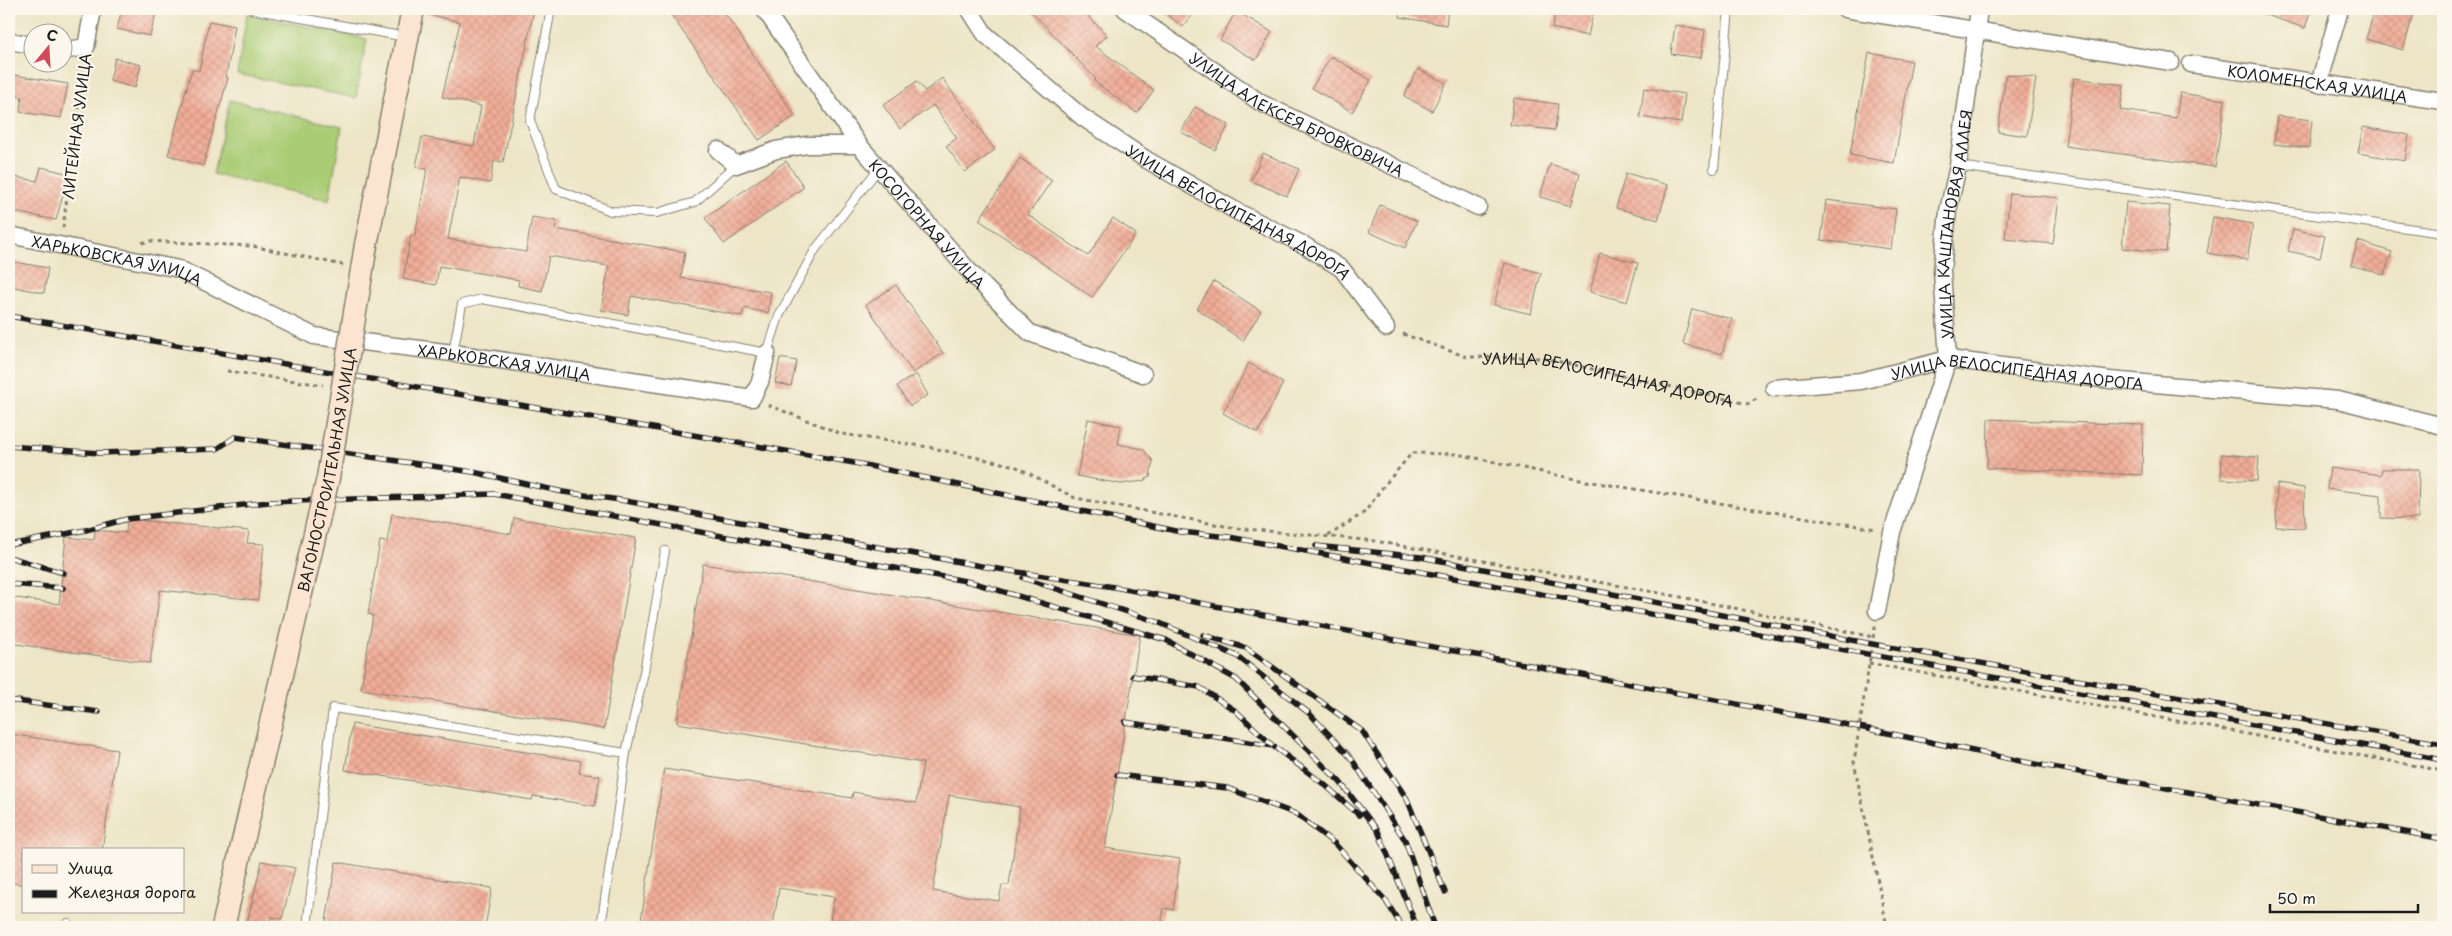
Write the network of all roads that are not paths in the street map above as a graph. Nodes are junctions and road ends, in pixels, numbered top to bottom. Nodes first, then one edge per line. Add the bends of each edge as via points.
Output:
1 (93, 9) edge
2 (251, 9) edge
3 (414, 9) edge
4 (551, 9) edge
5 (764, 9) edge
6 (969, 9) edge
7 (1125, 9) edge
8 (1729, 9) edge
9 (1845, 9) edge
10 (1980, 9) edge
11 (2340, 9) edge
12 (1976, 30) junction
13 (408, 37) junction
14 (9, 41) edge
15 (22, 43) edge
16 (72, 49) edge
17 (2171, 62) dead end
18 (2192, 64) dead end
19 (2319, 84) junction
20 (2443, 101) edge
21 (859, 145) junction
22 (718, 150) dead end
23 (736, 165) junction
24 (1958, 166) junction
25 (879, 168) junction
26 (1714, 169) dead end
27 (1478, 207) dead end
28 (2443, 233) edge
29 (9, 235) edge
30 (1386, 328) road end
31 (453, 353) junction
32 (766, 353) junction
33 (1948, 359) junction
34 (1143, 374) dead end
35 (1774, 388) road end
36 (2443, 426) edge
37 (664, 551) dead end
38 (1877, 611) road end
39 (626, 753) junction
40 (223, 927) edge
41 (307, 927) edge
42 (601, 927) edge

1 - 16 street, ЛИТЕЙНАЯ УЛИЦА via 86,47
2 - 13 lane
3 - 13 main road, ВАГОНОСТРОИТЕЛЬНАЯ УЛИЦА
4 - 23 lane via 530,121 556,189 611,211 657,213 696,202
5 - 21 street, КОСОГОРНАЯ УЛИЦА
6 - 30 street, УЛИЦА ВЕЛОСИПЕДНАЯ ДОРОГА via 985,34 1082,117 1147,160 1342,269
7 - 27 street, УЛИЦА АЛЕКСЕЯ БРОВКОВИЧА via 1262,103
8 - 26 lane
9 - 12 street
10 - 12 street, УЛИЦА КАШТАНОВАЯ АЛЛЕЯ
11 - 19 street
12 - 17 street
12 - 24 street, УЛИЦА КАШТАНОВАЯ АЛЛЕЯ
13 - 40 main road, ВАГОНОСТРОИТЕЛЬНАЯ УЛИЦА, bridge via 361,269 328,478
14 - 15 street
18 - 19 street, КОЛОМЕНСКАЯ УЛИЦА
19 - 20 street, КОЛОМЕНСКАЯ УЛИЦА
21 - 23 street via 807,145 776,150
21 - 25 street, КОСОГОРНАЯ УЛИЦА
22 - 23 street
24 - 28 lane
24 - 33 street, УЛИЦА КАШТАНОВАЯ АЛЛЕЯ via 1948,211 1942,271
25 - 32 lane via 815,250 779,316
25 - 34 street, КОСОГОРНАЯ УЛИЦА via 969,271 1030,333
29 - 31 street, ХАРЬКОВСКАЯ УЛИЦА via 179,269 314,336
31 - 32 street, ХАРЬКОВСКАЯ УЛИЦА via 752,398 760,382
31 - 32 lane via 462,304 482,299
33 - 35 street, УЛИЦА ВЕЛОСИПЕДНАЯ ДОРОГА via 1861,381
33 - 36 street, УЛИЦА ВЕЛОСИПЕДНАЯ ДОРОГА via 2110,380 2338,400
33 - 38 street, УЛИЦА КАШТАНОВАЯ АЛЛЕЯ via 1892,532
37 - 39 lane via 644,672
39 - 41 lane via 333,708
39 - 42 lane

